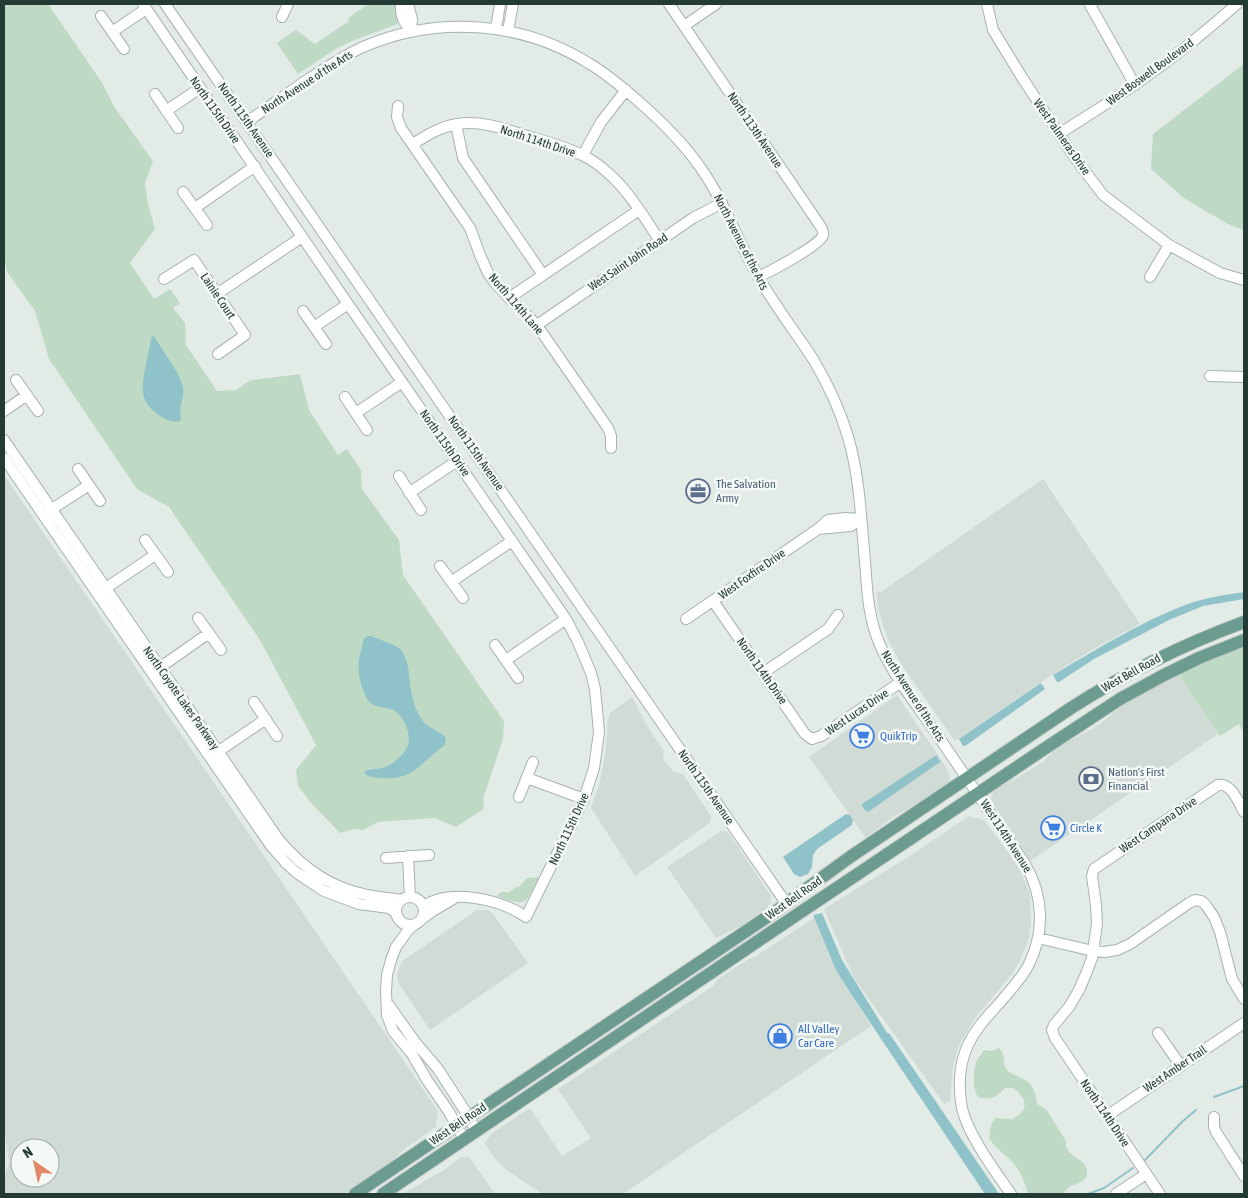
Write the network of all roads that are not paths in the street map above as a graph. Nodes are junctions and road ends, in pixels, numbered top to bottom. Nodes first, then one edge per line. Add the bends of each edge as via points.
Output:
1 (165, 4) edge
2 (288, 4) edge
3 (401, 4) edge
4 (408, 4) edge
5 (500, 4) edge
6 (513, 4) edge
7 (669, 4) edge
8 (716, 4) edge
9 (987, 4) edge
10 (1092, 4) edge
11 (1237, 4) edge
12 (144, 6) edge
13 (101, 16) dead end
14 (282, 17) dead end
15 (684, 26) junction
16 (496, 28) junction
17 (508, 31) junction
18 (112, 32) junction
19 (411, 32) junction
20 (124, 49) dead end
21 (1135, 85) junction
22 (200, 88) junction
23 (626, 90) junction
24 (156, 94) dead end
25 (398, 106) dead end
26 (166, 111) junction
27 (247, 122) junction
28 (456, 124) junction
29 (178, 128) dead end
30 (1059, 134) junction
31 (413, 144) junction
32 (583, 155) junction
33 (255, 166) junction
34 (183, 192) dead end
35 (722, 203) junction
36 (195, 208) junction
37 (639, 210) junction
38 (207, 225) dead end
39 (302, 237) junction
40 (660, 241) junction
41 (1169, 245) junction
42 (543, 275) junction
43 (1150, 277) dead end
44 (758, 278) junction
45 (164, 280) dead end
46 (1244, 280) edge
47 (217, 294) junction
48 (509, 298) junction
49 (348, 304) junction
50 (303, 311) dead end
51 (537, 325) junction
52 (314, 327) junction
53 (326, 344) dead end
54 (218, 354) dead end
55 (1210, 376) dead end
56 (1244, 377) edge
57 (16, 380) dead end
58 (402, 382) junction
59 (27, 395) junction
60 (345, 397) dead end
61 (4, 411) edge
62 (38, 411) dead end
63 (356, 413) junction
64 (367, 430) dead end
65 (4, 440) edge
66 (611, 448) dead end
67 (4, 458) edge
68 (457, 461) junction
69 (78, 469) dead end
70 (399, 476) dead end
71 (89, 484) junction
72 (409, 492) junction
73 (100, 501) dead end
74 (421, 510) dead end
75 (48, 512) junction
76 (861, 519) junction
77 (145, 540) dead end
78 (512, 541) junction
79 (155, 555) junction
80 (440, 566) dead end
81 (168, 572) dead end
82 (451, 582) junction
83 (102, 591) junction
84 (463, 598) dead end
85 (713, 601) junction
86 (838, 615) dead end
87 (198, 618) dead end
88 (566, 619) junction
89 (686, 619) dead end
90 (1244, 622) edge
91 (209, 633) junction
92 (1244, 640) edge
93 (495, 645) dead end
94 (221, 650) dead end
95 (506, 660) junction
96 (156, 670) junction
97 (763, 673) junction
98 (518, 678) dead end
99 (901, 682) junction
100 (254, 702) dead end
101 (266, 719) junction
102 (277, 736) dead end
103 (812, 739) joint
104 (214, 754) junction
105 (534, 762) dead end
106 (527, 778) junction
107 (967, 778) junction
108 (977, 794) junction
109 (519, 798) dead end
110 (584, 799) junction
111 (1244, 812) edge
112 (428, 854) dead end
113 (408, 856) junction
114 (386, 858) dead end
115 (405, 898) junction
116 (456, 898) junction
117 (786, 903) junction
118 (424, 907) junction
119 (396, 914) junction
120 (418, 922) junction
121 (402, 923) junction
122 (1038, 938) junction
123 (396, 947) junction
124 (1093, 951) junction
125 (691, 967) junction
126 (711, 974) junction
127 (1244, 999) edge
128 (387, 1003) junction
129 (639, 1021) junction
130 (1244, 1022) edge
131 (608, 1023) junction
132 (1158, 1033) dead end
133 (1181, 1066) junction
134 (553, 1079) junction
135 (1107, 1116) junction
136 (469, 1117) junction
137 (1214, 1117) dead end
138 (457, 1126) junction
139 (470, 1136) junction
140 (1146, 1174) junction
141 (1244, 1176) edge
142 (386, 1192) edge
143 (355, 1194) edge
144 (1011, 1194) edge
145 (1116, 1194) edge
146 (1160, 1194) edge

1 - 27 street, North 115th Avenue
2 - 14 street
3 - 19 street via 403,21
4 - 19 street
5 - 16 street
6 - 17 street
7 - 15 street, North 113th Avenue
8 - 15 street
9 - 30 street, West Palmeras Drive via 993,30
10 - 21 street
11 - 21 street, West Boswell Boulevard
12 - 18 street
12 - 22 street, North 115th Drive
13 - 18 street
15 - 44 street, North 113th Avenue via 819,224 823,235 809,248
16 - 17 street, North Avenue of the Arts
16 - 19 street, North Avenue of the Arts via 450,26
17 - 23 street, North Avenue of the Arts via 570,52
18 - 20 street
19 - 27 street, North Avenue of the Arts via 357,50
21 - 30 street, West Boswell Boulevard
22 - 26 street
22 - 33 street, North 115th Drive
23 - 32 street via 601,122
23 - 35 street, North Avenue of the Arts via 681,142
24 - 26 street
25 - 31 street, North 114th Lane via 399,122
26 - 29 street
27 - 117 street, North 115th Avenue
28 - 31 street, North 114th Drive via 435,131
28 - 32 street, North 114th Drive via 492,126
28 - 42 street via 463,158
30 - 41 street, West Palmeras Drive via 1103,195
31 - 48 street, North 114th Lane via 470,228 488,273
32 - 37 street, North 114th Drive via 616,180
33 - 36 street
33 - 39 street, North 115th Drive
34 - 36 street
35 - 40 street, West Saint John Road
35 - 44 street, North Avenue of the Arts
36 - 38 street
37 - 40 street, North 114th Drive
37 - 42 street
39 - 47 street
39 - 49 street, North 115th Drive
40 - 51 street, West Saint John Road
41 - 43 street
41 - 46 street, West Palmeras Drive via 1220,273
42 - 48 street
44 - 76 street, North Avenue of the Arts via 832,395 854,458
45 - 47 street, Lainie Court via 194,260
47 - 54 street, Lainie Court via 245,335
48 - 51 street, North 114th Lane
49 - 52 street
49 - 58 street, North 115th Drive
50 - 52 street
51 - 66 street, North 114th Lane via 608,428
52 - 53 street
55 - 56 street
57 - 59 street
58 - 63 street
58 - 68 street, North 115th Drive
59 - 61 street
59 - 62 street
60 - 63 street
63 - 64 street
65 - 75 street, North Coyote Lakes Parkway
67 - 75 street, North Coyote Lakes Parkway
68 - 72 street
68 - 78 street, North 115th Drive
69 - 71 street
70 - 72 street
71 - 73 street
71 - 75 street
72 - 74 street
75 - 83 street, North Coyote Lakes Parkway
76 - 85 street, West Foxfire Drive via 828,520
76 - 99 street, North Avenue of the Arts via 873,625 880,646
77 - 79 street
78 - 82 street
78 - 88 street, North 115th Drive
79 - 81 street
79 - 83 street
80 - 82 street
82 - 84 street
83 - 96 street, North Coyote Lakes Parkway
85 - 89 street, West Foxfire Drive
85 - 97 street, North 114th Drive
86 - 97 street via 828,629
87 - 91 street
88 - 95 street
88 - 110 street, North 115th Drive via 591,673 597,702 594,768
90 - 107 main road, West Bell Road via 1164,655 1103,688
91 - 94 street
91 - 96 street
92 - 108 main road, West Bell Road via 1133,691
93 - 95 street
95 - 98 street
96 - 104 street, North Coyote Lakes Parkway
97 - 103 street, North 114th Drive
99 - 103 street, West Lucas Drive via 822,736
99 - 107 street, North Avenue of the Arts
100 - 101 street
101 - 102 street
101 - 104 street
104 - 115 street, North Coyote Lakes Parkway via 279,840 303,865 329,882 361,894
104 - 119 street, North Coyote Lakes Parkway via 271,846 297,873 324,891 359,904 389,908
105 - 106 street
106 - 109 street
106 - 110 street
107 - 108 street, North Avenue of the Arts
107 - 117 main road, West Bell Road
108 - 122 street, West 114th Avenue via 1032,877 1040,904
108 - 126 main road, West Bell Road
110 - 116 street, North 115th Drive via 526,918 510,907 491,901
111 - 124 street, West Campana Drive via 1231,790 1224,784 1218,784 1098,866 1092,879 1097,915
112 - 113 street
113 - 114 street
113 - 115 street
115 - 118 street via 418,900
115 - 119 street via 396,906
116 - 118 street via 440,899
116 - 120 street
117 - 125 main road, West Bell Road
117 - 126 main road via 783,915 720,958
118 - 120 street via 424,915
119 - 121 street
120 - 121 street via 410,926
120 - 123 street
121 - 123 street
122 - 124 street
122 - 144 street via 1028,968 968,1045 960,1077 965,1120
123 - 128 street via 387,975
124 - 127 street via 1124,947 1198,900 1206,904 1216,922 1232,979
124 - 135 street, North 114th Drive via 1079,990 1052,1030
125 - 129 main road via 681,982 643,1008
125 - 131 main road, West Bell Road
126 - 129 main road, West Bell Road
128 - 136 street via 438,1069
128 - 138 street via 387,1015 393,1031 412,1054
129 - 134 main road, West Bell Road
130 - 133 street, West Amber Trail
131 - 134 main road via 607,1034 569,1060
131 - 136 main road, West Bell Road
132 - 133 street
133 - 135 street, West Amber Trail
134 - 139 main road, West Bell Road
135 - 140 street, North 114th Drive
136 - 138 main road, West Bell Road
136 - 139 street via 473,1125
137 - 141 street via 1218,1137
138 - 139 street
138 - 143 main road, West Bell Road
139 - 142 main road, West Bell Road
140 - 145 street
140 - 146 street, North 114th Drive

